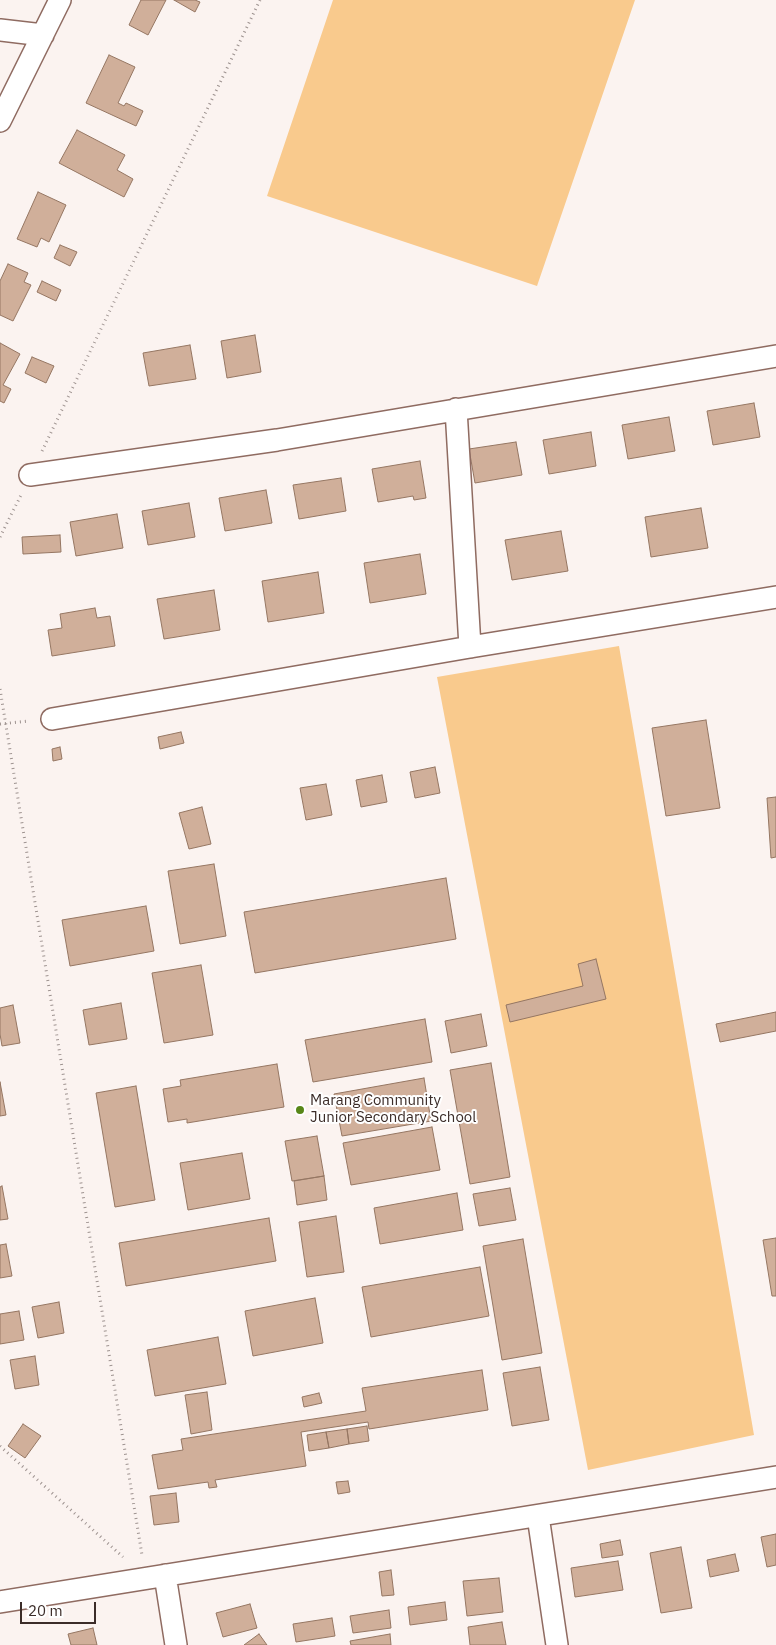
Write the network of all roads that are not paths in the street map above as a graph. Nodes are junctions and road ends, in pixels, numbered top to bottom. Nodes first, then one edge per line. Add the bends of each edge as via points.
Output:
1 (60, 0) edge
2 (0, 30) edge
3 (43, 35) junction
4 (0, 120) edge
5 (776, 356) edge
6 (456, 409) junction
7 (30, 475) road end
8 (776, 596) edge
9 (470, 647) junction
10 (52, 720) dead end
11 (776, 1476) edge
12 (538, 1516) junction
13 (156, 1577) junction
14 (0, 1602) edge
15 (176, 1645) edge
16 (557, 1645) edge

1 - 3 street
2 - 3 street
3 - 4 street
5 - 6 street
6 - 7 street via 277,440
6 - 9 street
8 - 9 street
9 - 10 street
11 - 12 street
12 - 13 street
12 - 16 street
13 - 14 street
13 - 15 street

